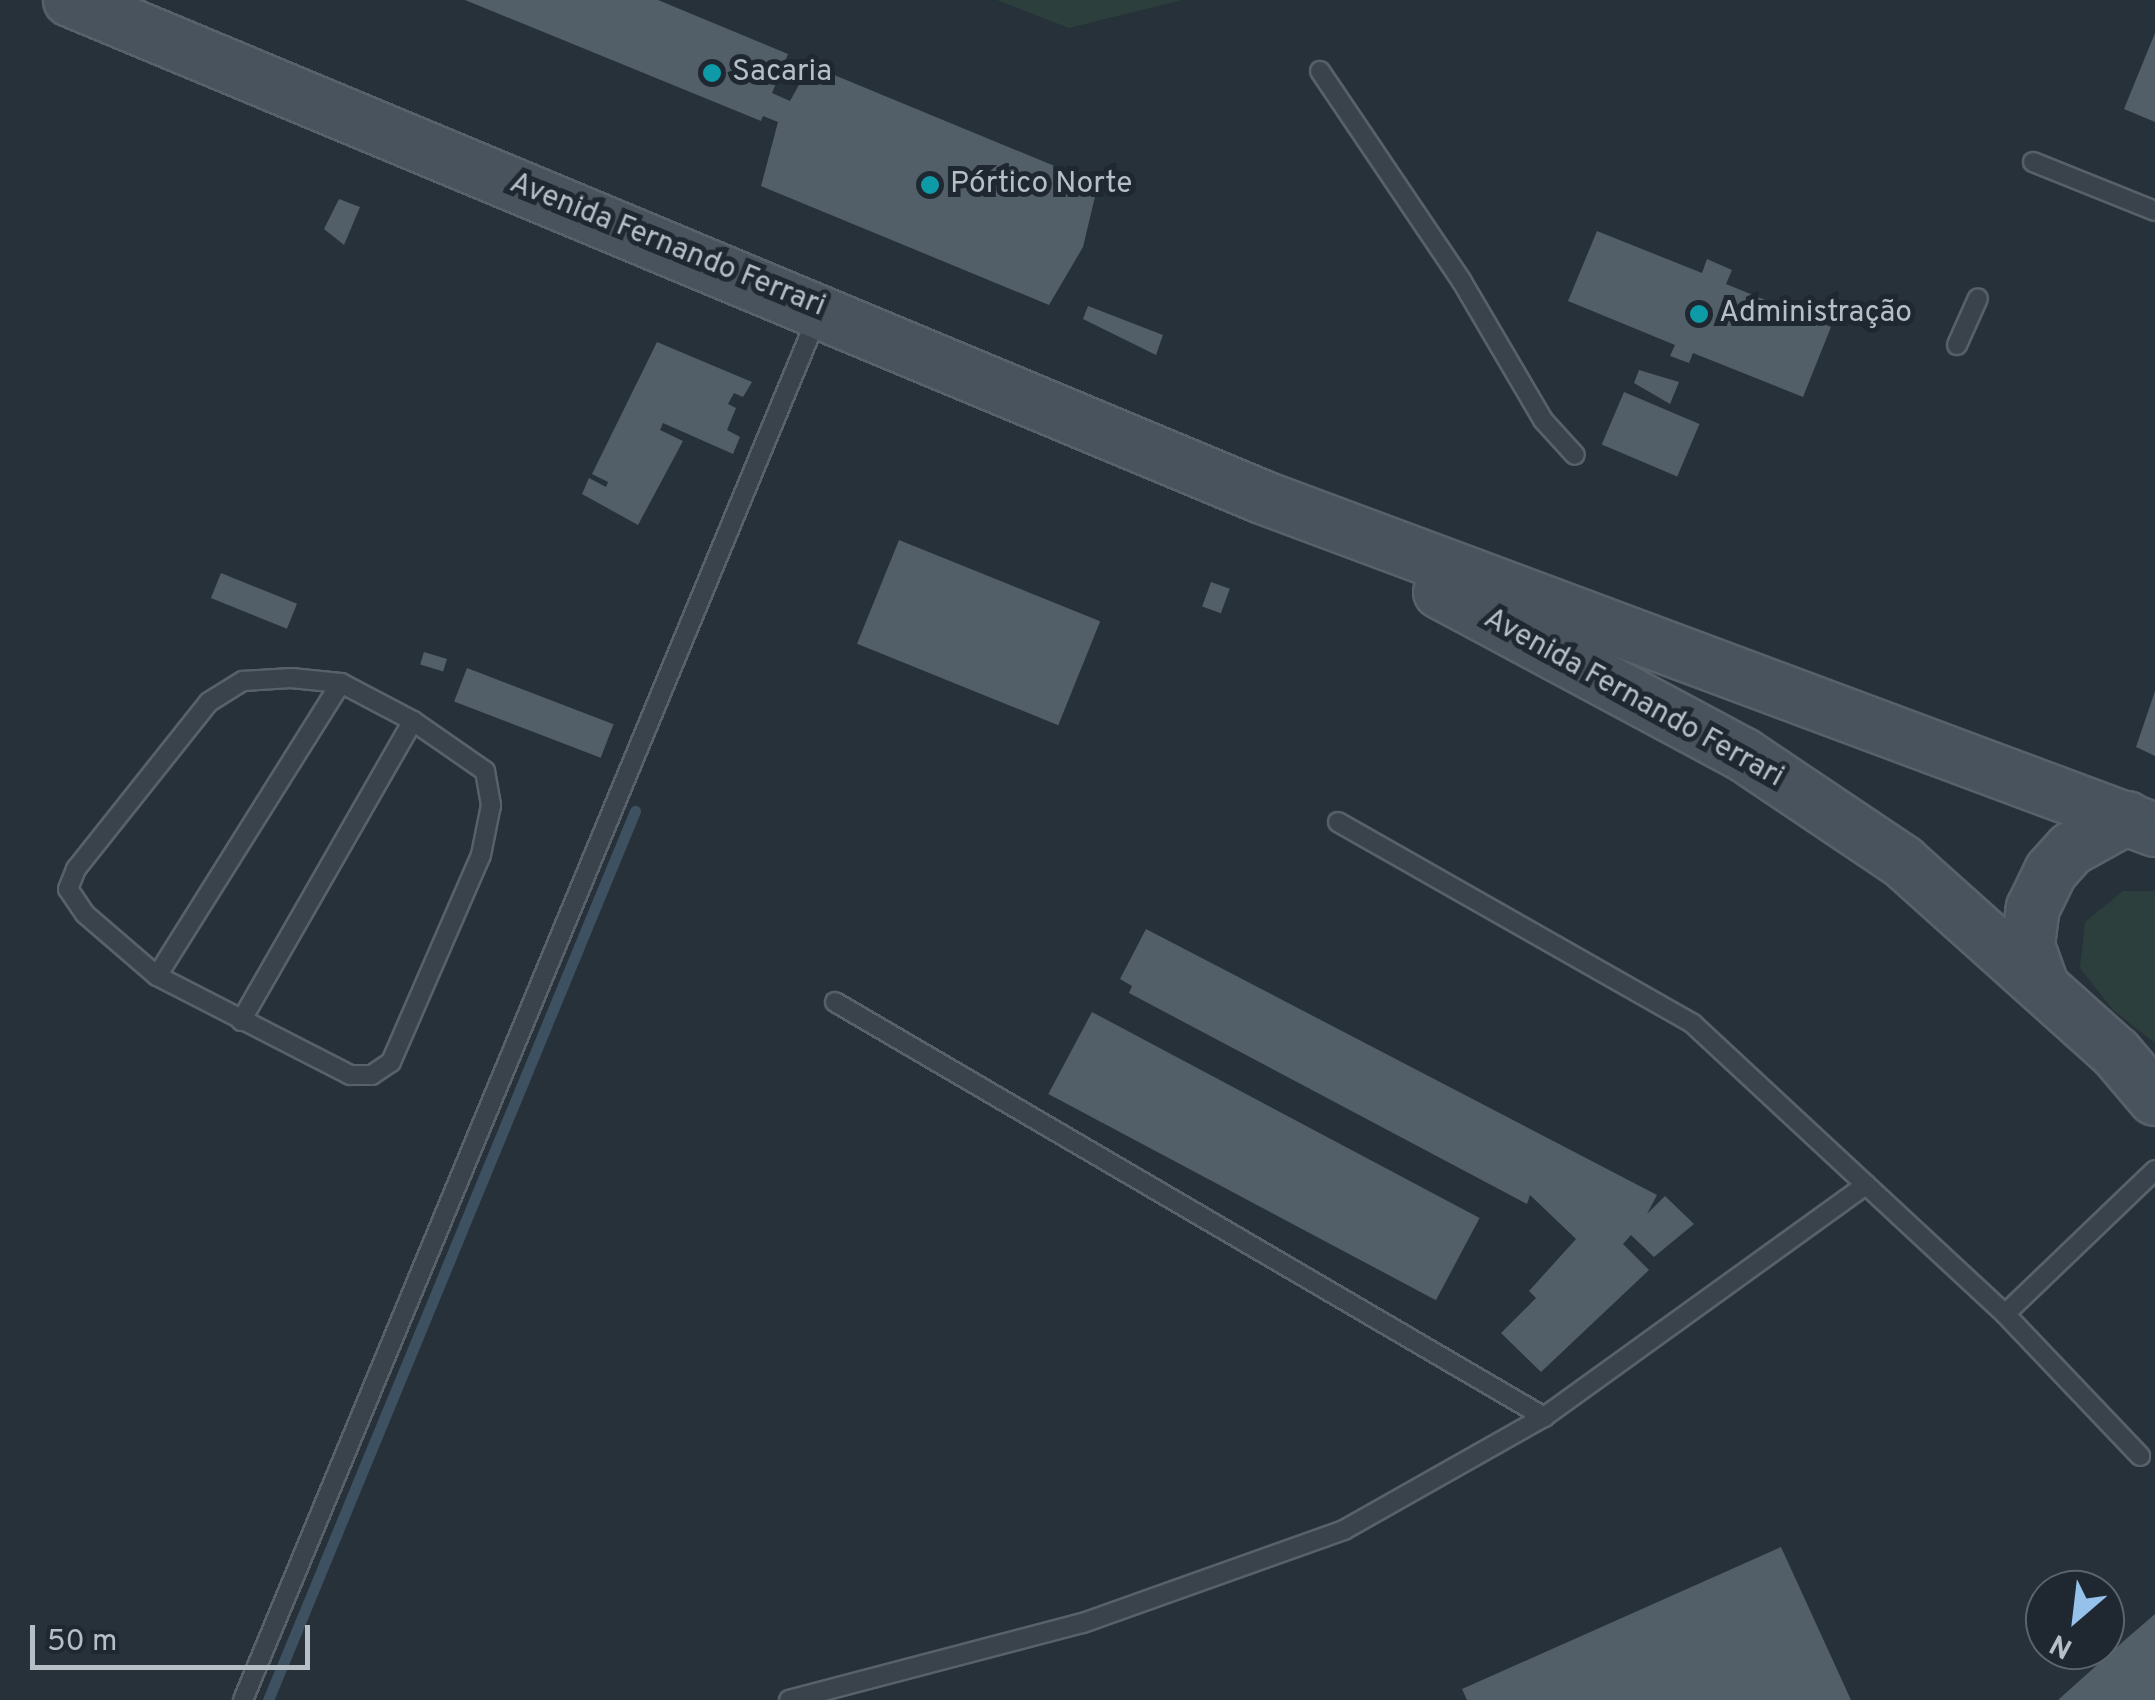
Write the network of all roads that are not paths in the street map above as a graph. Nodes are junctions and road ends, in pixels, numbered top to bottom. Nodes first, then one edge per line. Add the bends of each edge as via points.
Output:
1 (70, 0) edge
2 (1320, 71) dead end
3 (2033, 162) dead end
4 (2155, 211) edge
5 (1978, 298) dead end
6 (820, 309) junction
7 (1957, 345) dead end
8 (1576, 455) dead end
9 (1262, 497) junction
10 (341, 684) junction
11 (413, 721) junction
12 (1338, 822) dead end
13 (2141, 824) edge
14 (157, 976) junction
15 (2042, 985) junction
16 (834, 1002) dead end
17 (241, 1021) junction
18 (2136, 1067) edge
19 (2155, 1099) edge
20 (2155, 1170) edge
21 (1866, 1185) junction
22 (2005, 1314) junction
23 (1544, 1417) junction
24 (2140, 1456) dead end
25 (243, 1700) edge
26 (789, 1700) edge

1 - 6 street, Avenida Fernando Ferrari
2 - 8 lane via 1461,280 1543,420
3 - 4 lane
5 - 7 lane
6 - 9 street, Avenida Fernando Ferrari
6 - 25 lane
9 - 13 street, Avenida Fernando Ferrari
9 - 15 street, Avenida Fernando Ferrari via 1744,754 1903,862
10 - 11 lane
10 - 14 lane
10 - 14 lane via 243,681 209,702 76,869 68,888 85,914
11 - 17 lane
11 - 17 lane via 485,771 491,805 481,855 391,1062 372,1075 350,1075
12 - 21 lane via 1694,1024
13 - 15 street via 2072,849 2050,871 2033,908 2028,946
14 - 17 lane
15 - 18 street, Avenida Fernando Ferrari
16 - 23 lane
18 - 19 street, Avenida Fernando Ferrari
20 - 22 lane
21 - 22 lane
21 - 23 lane
22 - 24 lane
23 - 26 lane via 1344,1530 1083,1623

